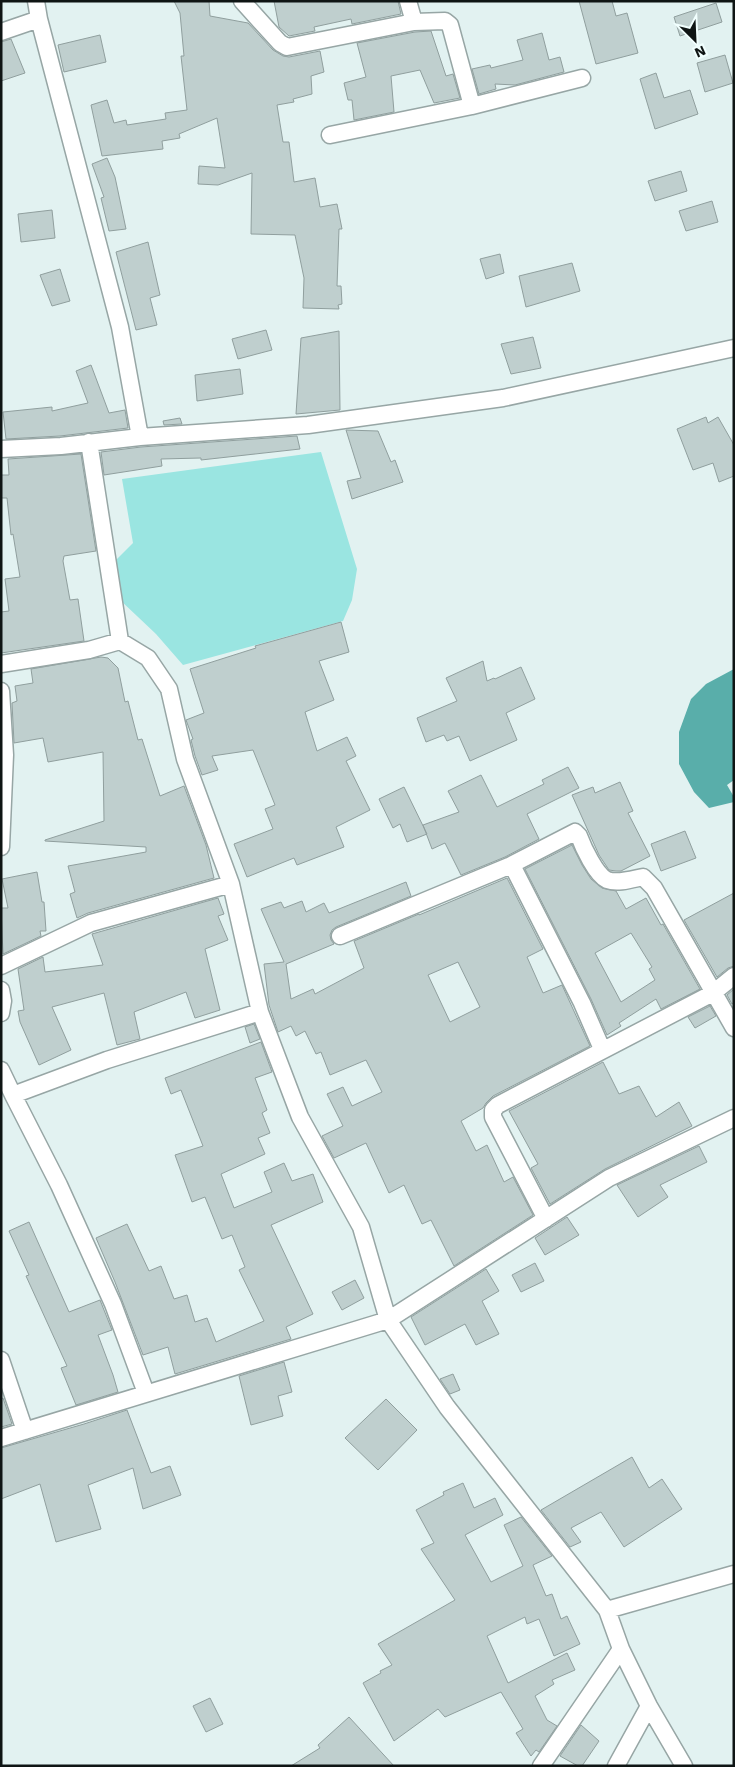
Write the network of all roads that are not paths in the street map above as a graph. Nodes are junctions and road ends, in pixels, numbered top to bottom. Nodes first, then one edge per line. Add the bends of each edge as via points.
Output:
1 (36, 1) edge
2 (242, 1) edge
3 (408, 1) edge
4 (39, 19) junction
5 (414, 22) junction
6 (1, 32) edge
7 (582, 78) dead end
8 (472, 106) junction
9 (330, 135) dead end
10 (734, 348) edge
11 (140, 438) junction
12 (89, 442) junction
13 (1, 449) edge
14 (120, 641) junction
15 (1, 664) edge
16 (1, 691) edge
17 (1, 847) edge
18 (509, 866) junction
19 (231, 884) junction
20 (340, 936) dead end
21 (1, 966) edge
22 (734, 976) edge
23 (1, 990) edge
24 (713, 992) junction
25 (260, 1012) junction
26 (1, 1013) edge
27 (734, 1028) edge
28 (602, 1049) junction
29 (1, 1070) edge
30 (13, 1095) junction
31 (734, 1118) edge
32 (546, 1219) junction
33 (388, 1320) junction
34 (1, 1360) edge
35 (146, 1393) junction
36 (25, 1431) junction
37 (1, 1438) edge
38 (734, 1574) edge
39 (607, 1610) junction
40 (621, 1649) junction
41 (649, 1706) junction
42 (541, 1766) edge
43 (616, 1766) edge
44 (684, 1766) edge

1 - 4 street
2 - 5 street via 287,47
3 - 5 street
4 - 6 street
4 - 11 street via 120,327
5 - 8 street via 445,21 450,25
7 - 8 street
8 - 9 street
10 - 11 street via 502,398 308,425
11 - 12 street
12 - 13 street
12 - 14 street
14 - 15 street via 89,650
14 - 19 street via 148,658 169,689 185,759
16 - 17 street via 4,755
18 - 20 street
18 - 24 street via 577,834 606,880 644,877 654,888
18 - 28 street via 517,873
19 - 21 street via 91,924
19 - 25 street
22 - 24 street
23 - 26 street
24 - 27 street
24 - 28 street
25 - 30 street via 107,1060
25 - 33 street via 300,1117 362,1227
28 - 32 street via 493,1110 493,1117
29 - 30 street
30 - 35 street via 59,1185 113,1304
31 - 32 street via 610,1178
32 - 33 street
33 - 35 street
33 - 39 street via 447,1406
34 - 36 street
35 - 36 street
36 - 37 street
38 - 39 street
39 - 40 street
40 - 41 street
40 - 42 street
41 - 43 street
41 - 44 street

